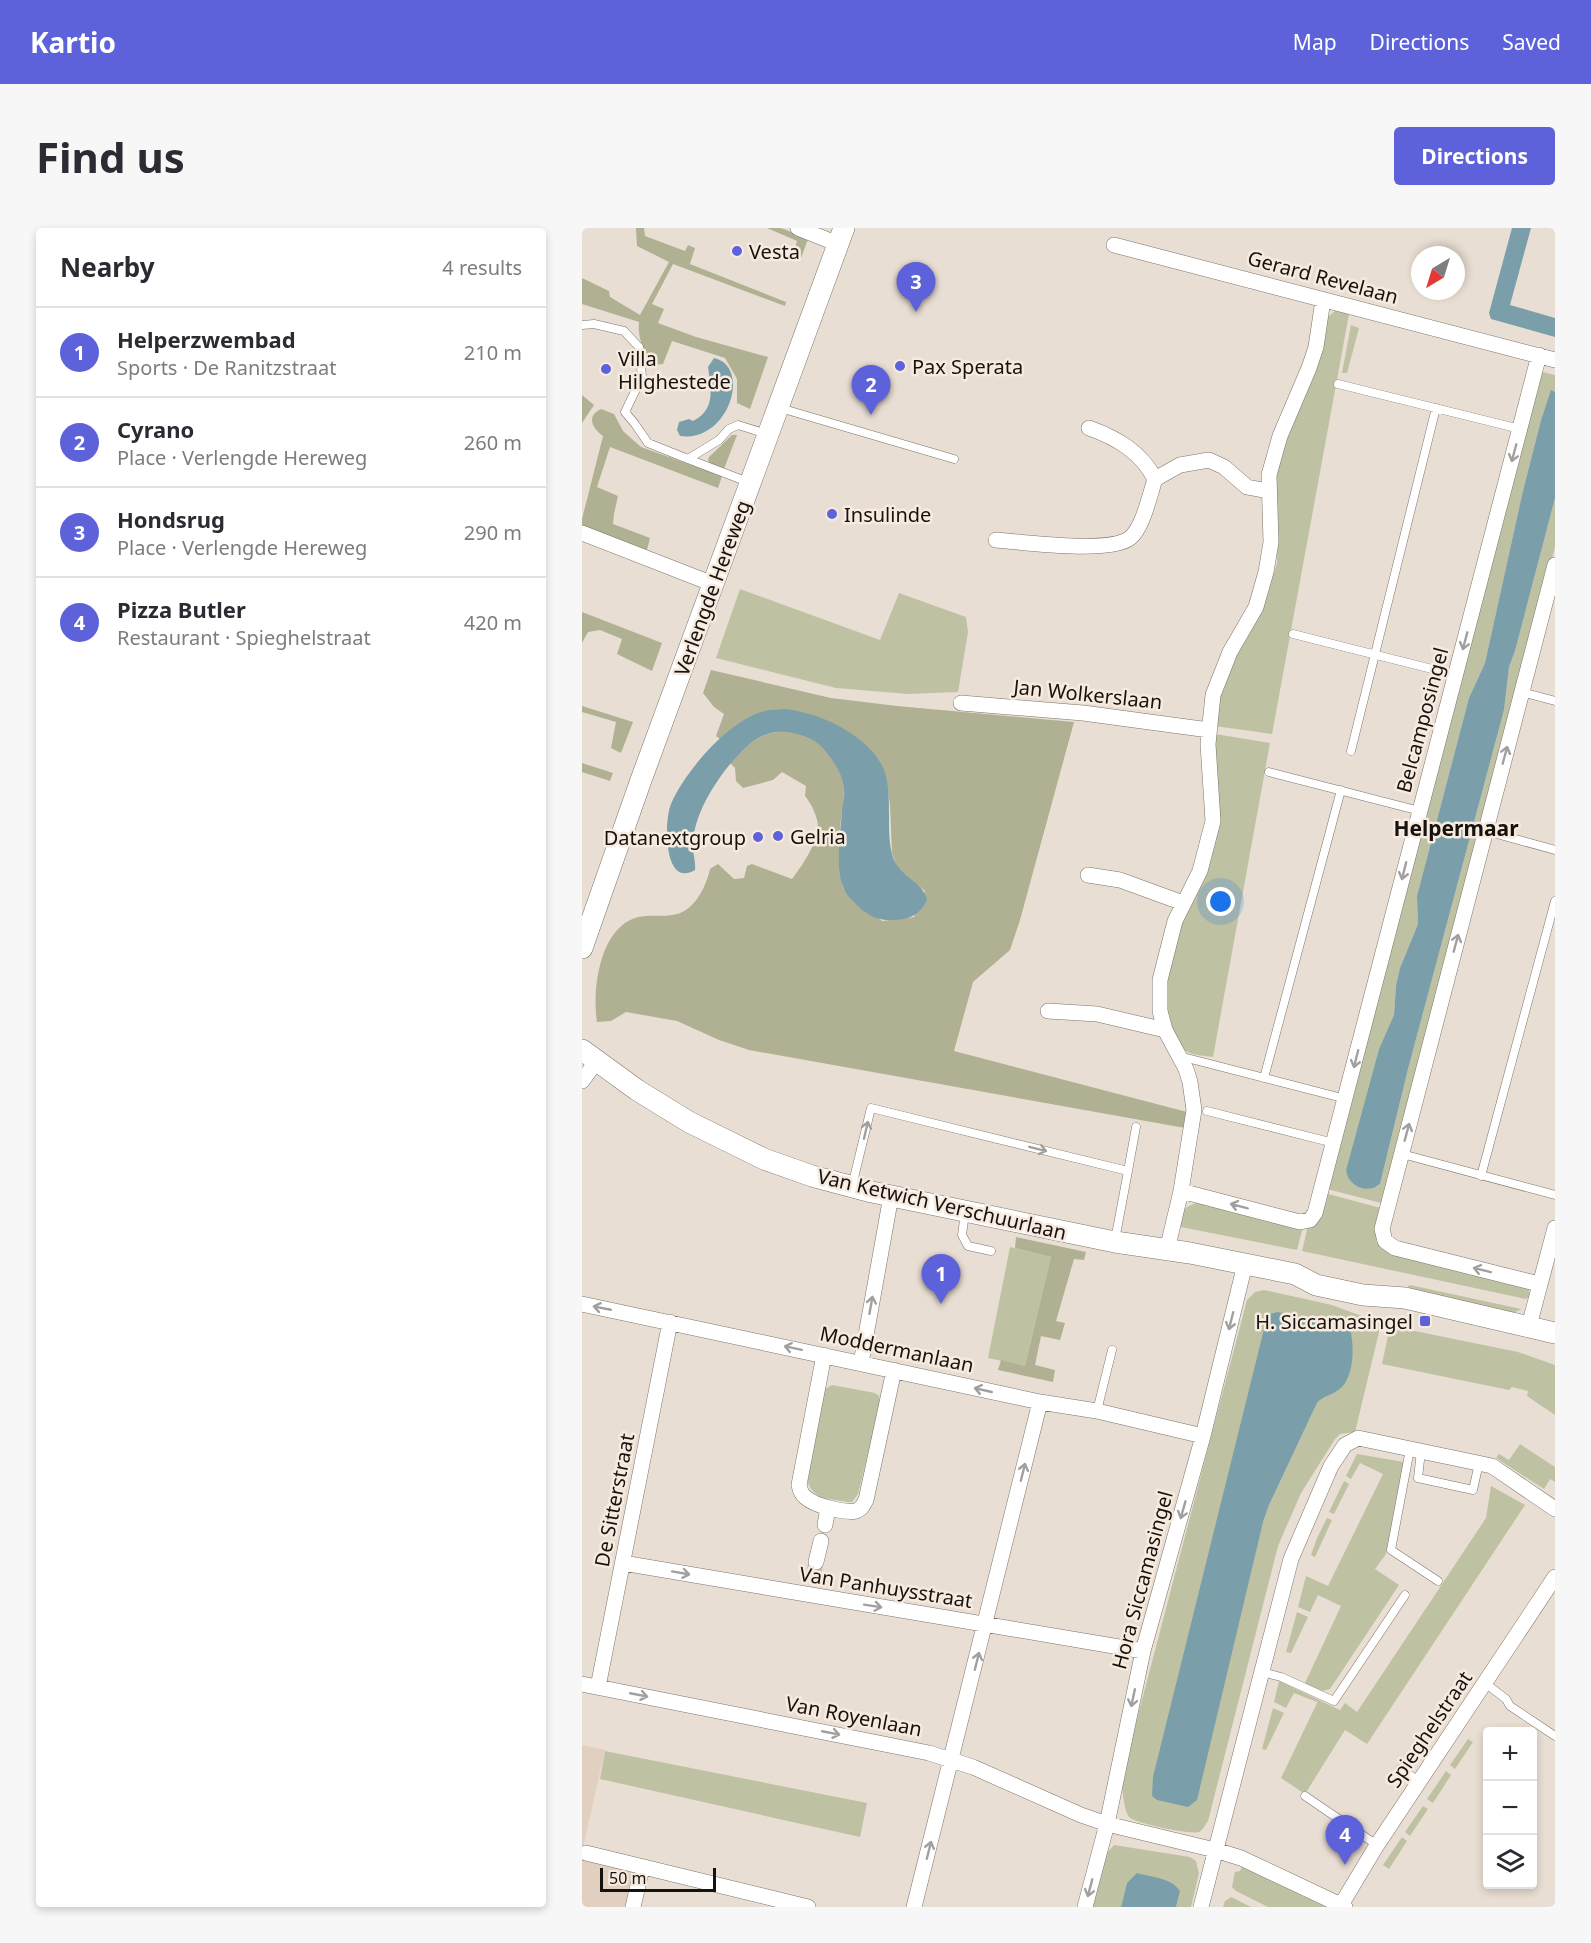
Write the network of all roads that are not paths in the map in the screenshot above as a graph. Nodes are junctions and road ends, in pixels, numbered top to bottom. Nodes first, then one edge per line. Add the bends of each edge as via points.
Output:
1 (798, 228) edge
2 (841, 236) edge
3 (1114, 245) dead end
4 (1323, 300) junction
5 (582, 325) edge
6 (1539, 355) junction
7 (1555, 360) edge
8 (1338, 384) dead end
9 (778, 408) junction
10 (1436, 408) junction
11 (1089, 428) dead end
12 (1520, 429) junction
13 (768, 434) junction
14 (688, 459) junction
15 (954, 459) dead end
16 (1155, 478) junction
17 (751, 483) junction
18 (1268, 491) junction
19 (582, 533) edge
20 (996, 540) dead end
21 (1555, 565) edge
22 (713, 584) junction
23 (1293, 634) dead end
24 (1375, 655) junction
25 (1456, 675) junction
26 (1521, 692) junction
27 (1555, 701) edge
28 (961, 703) dead end
29 (1209, 730) junction
30 (1351, 751) dead end
31 (1269, 772) dead end
32 (1341, 790) junction
33 (1420, 811) junction
34 (1486, 831) junction
35 (1555, 850) edge
36 (1088, 875) dead end
37 (1555, 901) edge
38 (1183, 903) junction
39 (582, 948) edge
40 (1048, 1011) dead end
41 (1165, 1030) junction
42 (589, 1056) edge
43 (1179, 1056) junction
44 (1264, 1078) junction
45 (582, 1081) edge
46 (1346, 1099) junction
47 (1207, 1111) dead end
48 (1136, 1126) dead end
49 (1334, 1143) junction
50 (1402, 1154) junction
51 (1128, 1171) junction
52 (1481, 1176) junction
53 (852, 1187) junction
54 (1181, 1191) junction
55 (891, 1196) junction
56 (1555, 1196) edge
57 (965, 1211) junction
58 (1555, 1228) edge
59 (1115, 1242) junction
60 (1167, 1250) junction
61 (991, 1251) dead end
62 (1245, 1264) junction
63 (1539, 1284) junction
64 (582, 1305) edge
65 (670, 1322) junction
66 (1529, 1326) junction
67 (1555, 1333) edge
68 (1112, 1350) dead end
69 (824, 1355) junction
70 (861, 1363) junction
71 (894, 1370) junction
72 (1040, 1402) junction
73 (1097, 1411) junction
74 (1203, 1436) junction
75 (1416, 1450) junction
76 (1479, 1463) junction
77 (828, 1508) junction
78 (1555, 1509) edge
79 (825, 1525) dead end
80 (821, 1541) dead end
81 (816, 1562) tunnel mouth
82 (623, 1563) junction
83 (1555, 1577) edge
84 (1438, 1581) dead end
85 (1405, 1595) dead end
86 (986, 1625) junction
87 (1143, 1651) junction
88 (1262, 1672) junction
89 (1485, 1683) junction
90 (582, 1684) edge
91 (598, 1687) junction
92 (1555, 1736) edge
93 (951, 1760) junction
94 (1400, 1769) dead end
95 (1419, 1781) junction
96 (1305, 1796) dead end
97 (1107, 1824) junction
98 (1377, 1845) junction
99 (1215, 1850) junction
100 (586, 1854) dead end
101 (642, 1868) junction
102 (1343, 1906) edge
103 (633, 1907) edge
104 (808, 1907) edge
105 (914, 1907) edge
106 (1085, 1907) edge
107 (1201, 1907) edge

1 - 2 street
2 - 9 main road, Verlengde Hereweg
3 - 4 street, Gerard Revelaan
4 - 6 street, Gerard Revelaan
4 - 18 street via 1316,347 1280,436
5 - 14 lane via 624,331 639,347 642,377 625,412 648,443
6 - 7 street, Gerard Revelaan
6 - 12 street, Belcamposingel
8 - 10 lane
9 - 13 main road, Verlengde Hereweg
9 - 15 lane
10 - 12 lane
10 - 24 lane
11 - 16 street via 1112,436 1129,448 1148,465
12 -> 25 street, Belcamposingel
13 - 14 lane via 738,425
13 - 17 main road, Verlengde Hereweg
14 - 17 lane
16 - 18 street via 1180,465 1209,460 1247,487
16 - 20 street via 1141,521 1130,538 1117,544 1078,546
17 - 22 main road, Verlengde Hereweg
18 - 29 street via 1271,542 1266,572 1256,607 1221,672 1213,695
19 - 22 street
21 - 26 street
22 - 39 main road, Verlengde Hereweg
23 - 24 lane
24 - 25 lane
24 - 30 lane
25 - 33 street, Belcamposingel
26 - 27 lane
34 -> 26 street
28 - 29 street, Jan Wolkerslaan via 1083,713
29 - 38 street via 1213,821 1200,871
31 - 32 lane
32 - 33 lane
32 - 44 lane
33 -> 46 street, Belcamposingel
34 - 35 lane
50 -> 34 street
36 - 38 street via 1120,879
37 - 52 lane
38 - 41 street via 1160,980 1160,1011
40 - 41 street via 1097,1014
41 - 43 street
42 - 45 street
42 - 53 main road, Van Ketwich Verschuurlaan via 651,1100 730,1144
43 - 44 lane
43 - 54 street via 1190,1082 1194,1110
44 - 46 lane
46 - 49 street, Belcamposingel
47 - 49 lane
48 - 51 lane
49 -> 54 street, Belcamposingel via 1315,1213 1305,1222
50 - 52 lane
63 -> 50 street via 1395,1248 1385,1241 1382,1229
53 -> 51 lane via 871,1108
51 - 59 lane
52 - 56 lane
53 - 55 main road, Van Ketwich Verschuurlaan
54 - 60 street
55 - 57 main road, Van Ketwich Verschuurlaan
70 -> 55 street
57 - 59 main road, Van Ketwich Verschuurlaan
57 - 61 lane via 962,1235 968,1246
58 - 63 street
59 - 60 main road, Van Ketwich Verschuurlaan
60 - 62 main road, Van Ketwich Verschuurlaan
62 - 66 main road, Van Ketwich Verschuurlaan via 1295,1274 1317,1271 1365,1280 1406,1298
62 -> 74 street, Hora Siccamasingel
63 - 66 street
65 -> 64 street, Moddermanlaan
69 -> 65 street, Moddermanlaan
65 - 82 street, De Sitterstraat
66 - 67 main road, Van Ketwich Verschuurlaan
68 - 73 lane
69 - 70 street, Moddermanlaan
69 - 77 street via 798,1485 812,1503
70 - 71 street, Moddermanlaan
72 -> 71 street, Moddermanlaan
71 - 77 street via 866,1500 855,1511
72 - 73 street, Moddermanlaan
86 -> 72 street
73 - 74 street, Moddermanlaan
74 -> 87 street, Hora Siccamasingel
75 - 76 street
75 - 76 lane via 1418,1478 1473,1490
75 - 84 lane via 1391,1550
75 - 88 street via 1358,1438 1345,1445 1331,1466 1291,1559
76 - 78 street via 1491,1466
77 - 79 street
80 - 81 street
82 -> 86 street, Van Panhuysstraat via 811,1588
82 - 91 street, De Sitterstraat
83 - 89 street, Spieghelstraat
85 - 88 lane via 1334,1701
86 - 87 street, Van Panhuysstraat
93 -> 86 street
87 -> 97 street, Hora Siccamasingel
88 - 99 street
89 - 92 lane via 1510,1706
89 - 95 street, Spieghelstraat
90 - 91 street, Van Royenlaan
91 -> 93 street, Van Royenlaan
93 - 97 street, Van Royenlaan
105 -> 93 street
94 - 95 lane
95 - 98 street, Spieghelstraat
96 - 98 lane
97 - 99 street, Van Royenlaan
97 -> 106 street, Hora Siccamasingel
98 - 102 street, Spieghelstraat
99 - 102 street, Van Royenlaan via 1241,1858
99 - 107 street
100 - 101 street
101 - 103 street
101 - 104 street

